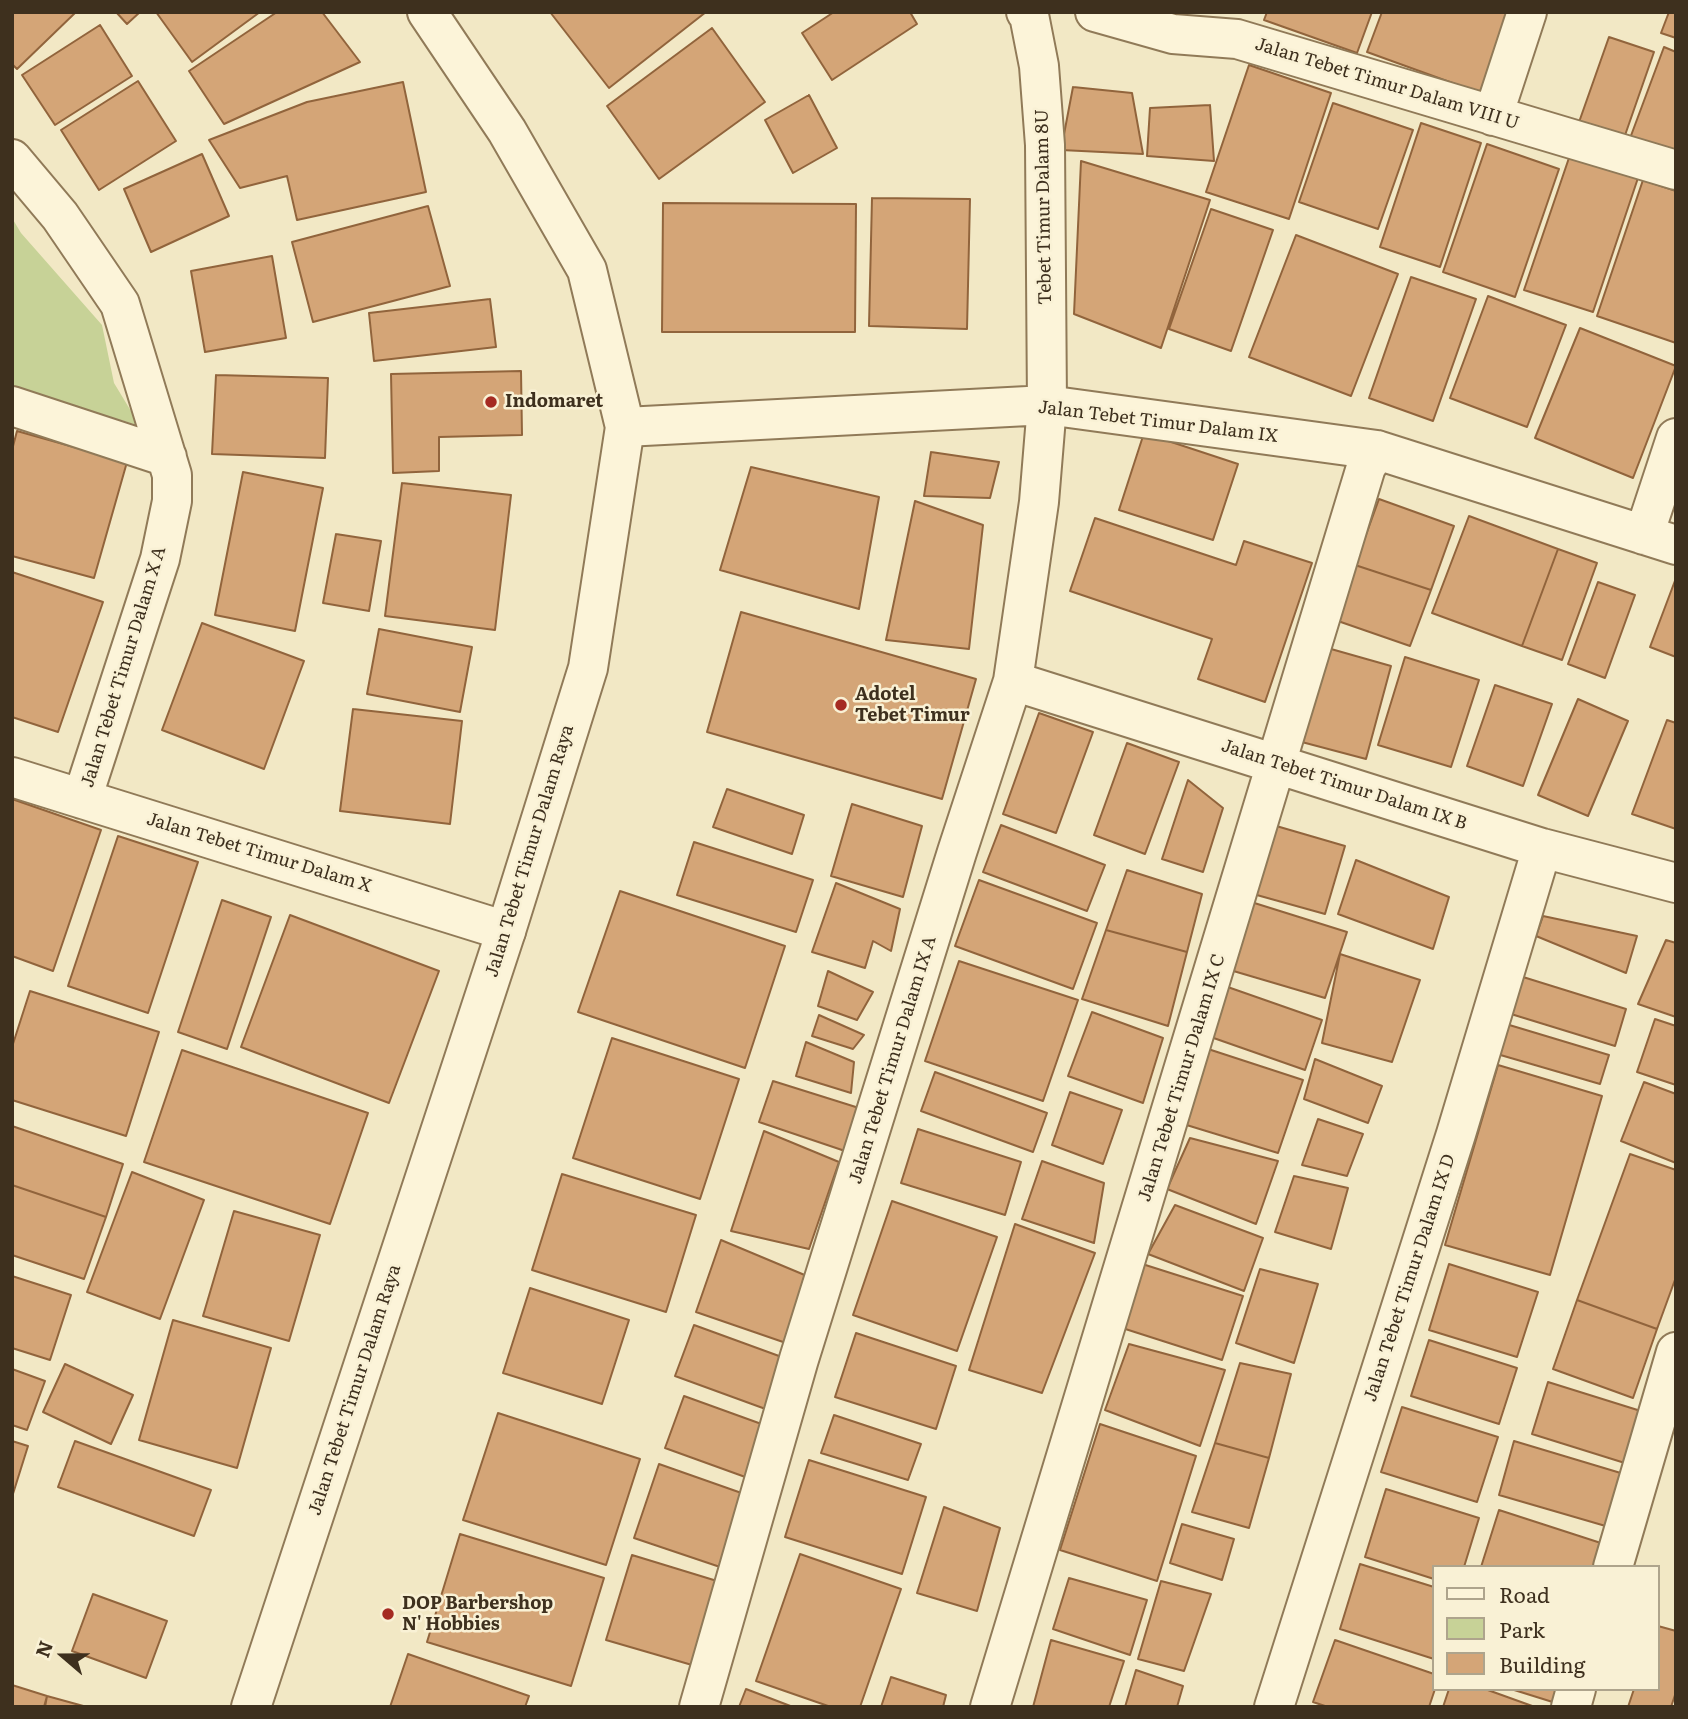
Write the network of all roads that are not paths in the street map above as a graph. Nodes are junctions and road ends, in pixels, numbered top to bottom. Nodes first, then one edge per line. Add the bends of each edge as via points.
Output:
1 (427, 12) edge
2 (1095, 12) edge
3 (1527, 12) edge
4 (1034, 13) edge
5 (1241, 26) edge
6 (1493, 116) junction
7 (12, 159) edge
8 (1676, 170) edge
9 (1047, 405) junction
10 (12, 406) edge
11 (625, 426) junction
12 (1676, 438) edge
13 (1377, 450) junction
14 (167, 457) junction
15 (1660, 540) edge
16 (1013, 681) junction
17 (1278, 764) junction
18 (12, 777) edge
19 (82, 799) junction
20 (1542, 848) junction
21 (1676, 883) edge
22 (506, 931) junction
23 (1676, 1352) edge
24 (1613, 1565) edge
25 (251, 1707) edge
26 (699, 1707) edge
27 (990, 1707) edge
28 (1274, 1707) edge

1 - 11 street, Jalan Tebet Timur Dalam Raya via 507,131 587,270
2 - 5 street, Jalan Tebet Timur Dalam VIII U via 1173,34
3 - 6 street
4 - 9 street, Tebet Timur Dalam 8U via 1045,145
5 - 6 street, Jalan Tebet Timur Dalam VIII U
6 - 8 street, Jalan Tebet Timur Dalam VIII U
7 - 14 street, Jalan Tebet Timur Dalam X A via 60,216 120,304
9 - 11 street, Jalan Tebet Timur Dalam IX
9 - 13 street, Jalan Tebet Timur Dalam IX
9 - 16 street, Jalan Tebet Timur Dalam IX A via 1040,502
10 - 14 street
11 - 22 street, Jalan Tebet Timur Dalam Raya via 588,668
12 - 15 street
13 - 15 street, Jalan Tebet Timur Dalam IX
13 - 17 street, Jalan Tebet Timur Dalam IX C via 1366,467
14 - 19 street, Jalan Tebet Timur Dalam X A via 172,501 160,559
16 - 17 street, Jalan Tebet Timur Dalam IX B
16 - 26 street, Jalan Tebet Timur Dalam IX A via 799,1359
17 - 20 street, Jalan Tebet Timur Dalam IX B
17 - 27 street, Jalan Tebet Timur Dalam IX C
18 - 19 street, Jalan Tebet Timur Dalam X
19 - 22 street, Jalan Tebet Timur Dalam X
20 - 21 street, Jalan Tebet Timur Dalam IX B
20 - 28 street, Jalan Tebet Timur Dalam IX D
22 - 25 street, Jalan Tebet Timur Dalam Raya
23 - 24 street

